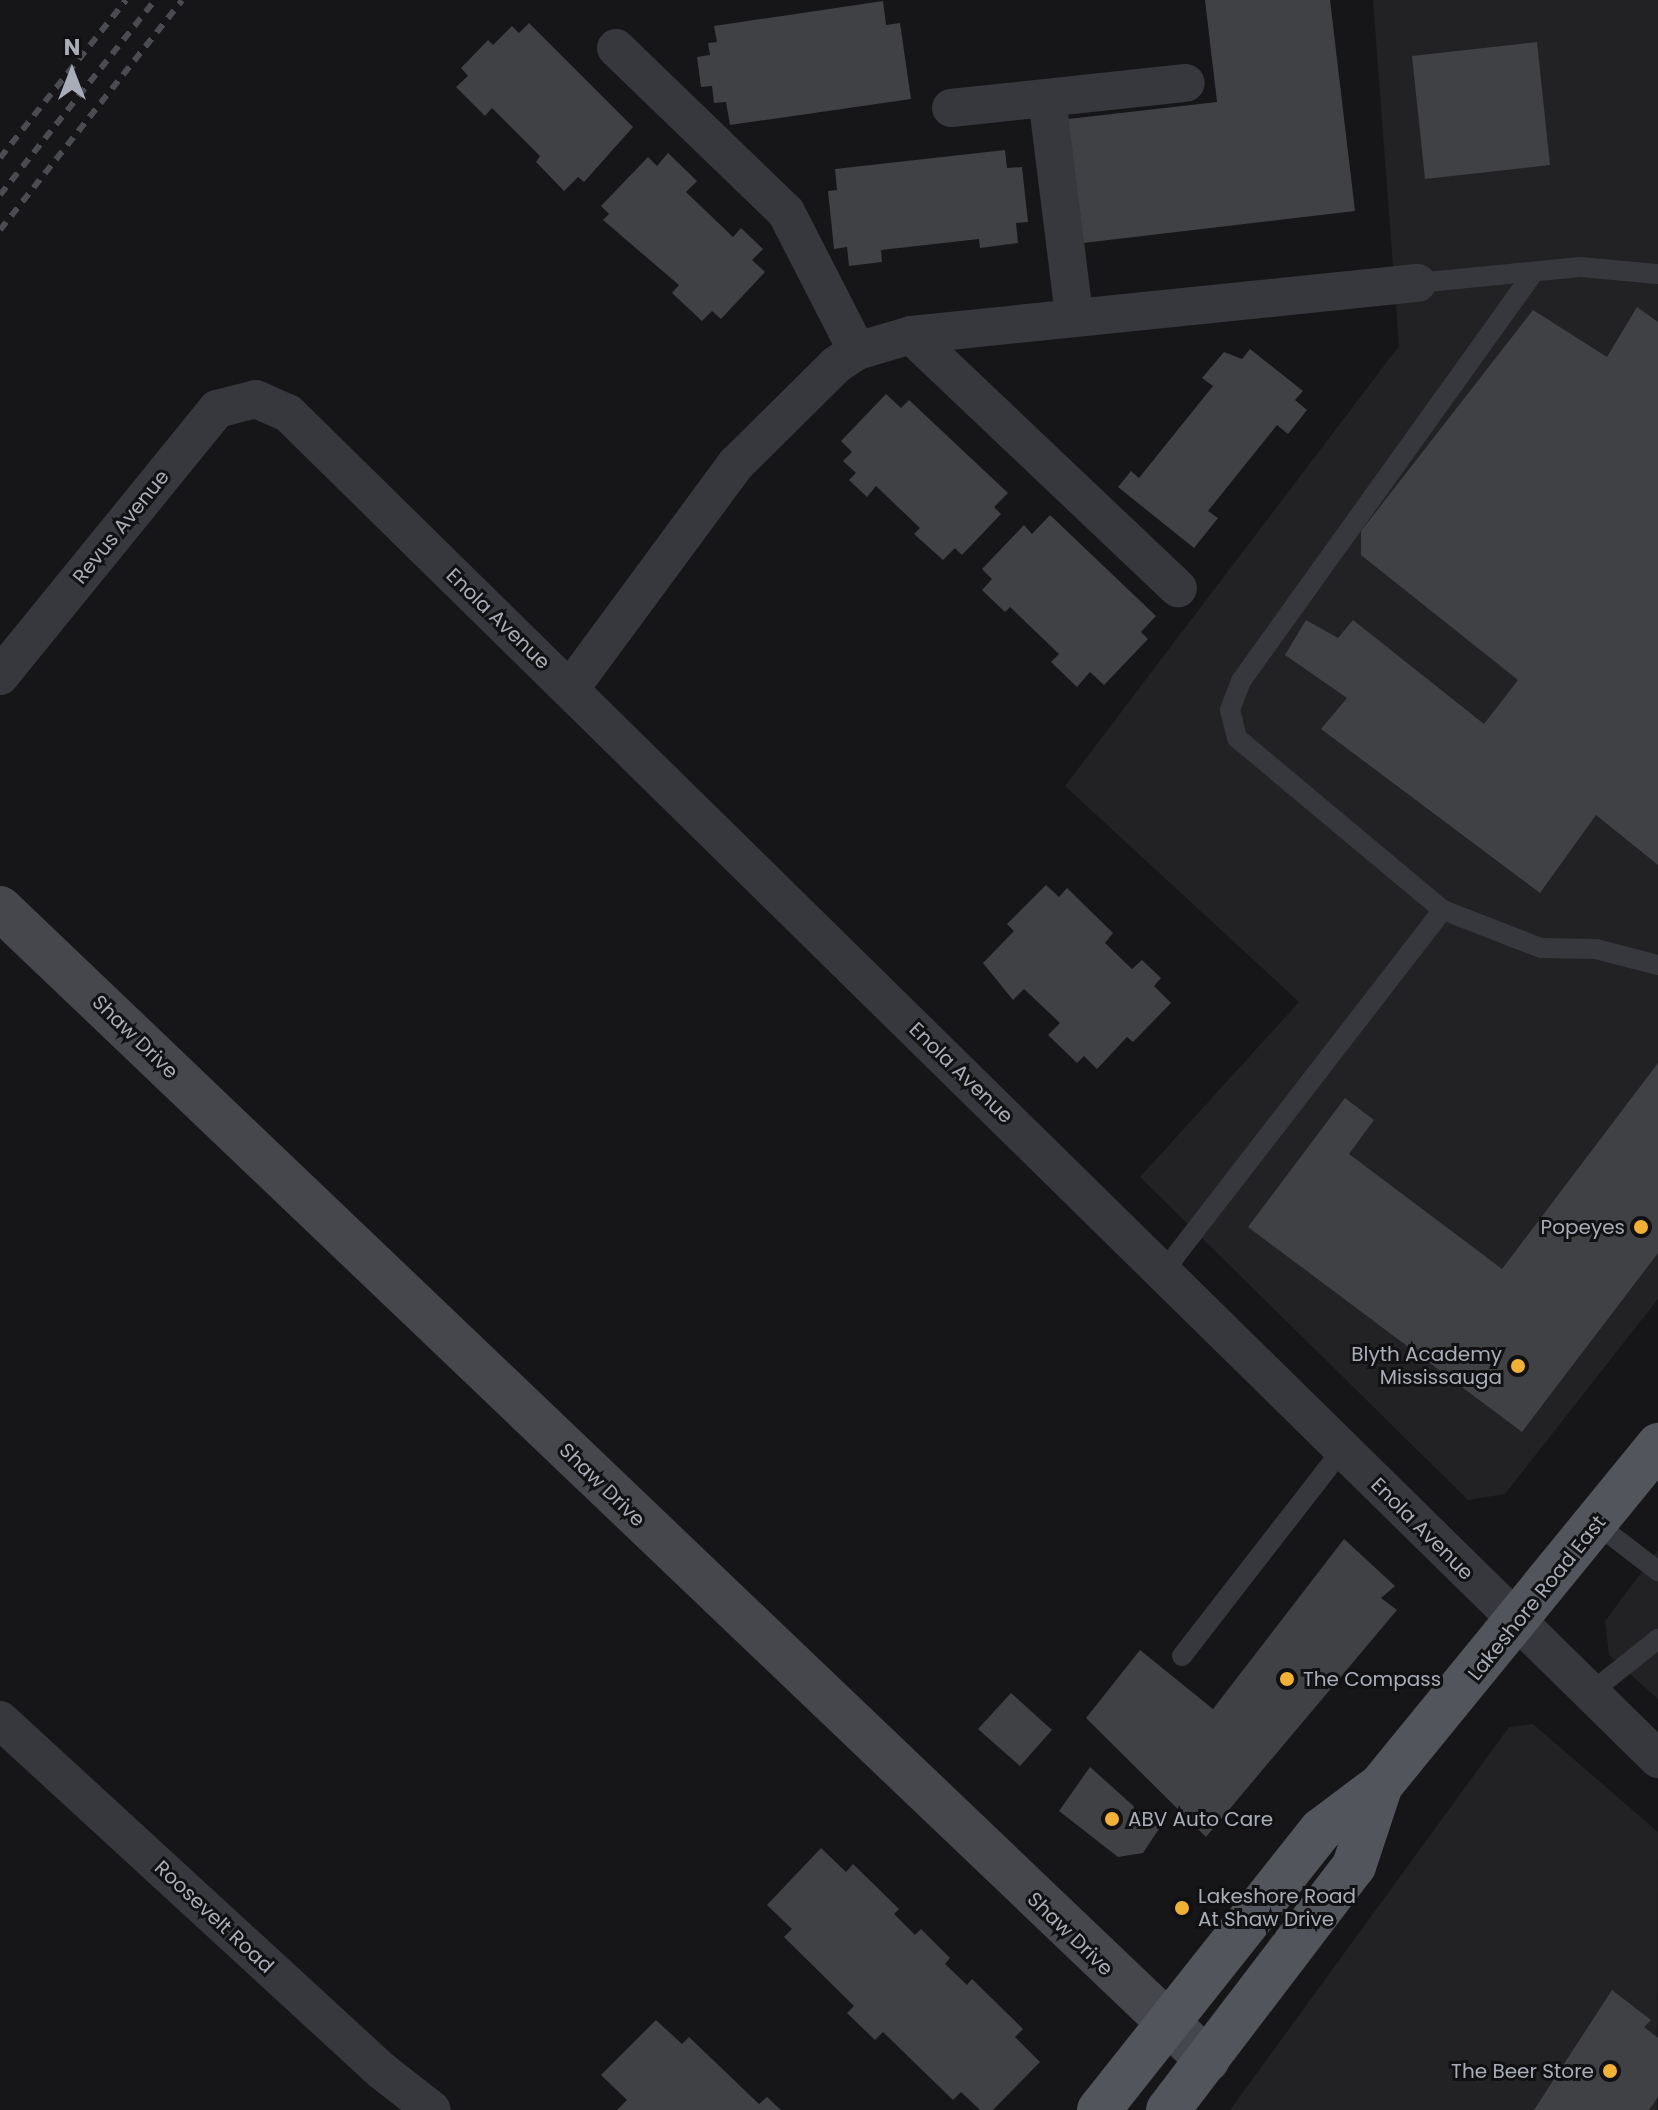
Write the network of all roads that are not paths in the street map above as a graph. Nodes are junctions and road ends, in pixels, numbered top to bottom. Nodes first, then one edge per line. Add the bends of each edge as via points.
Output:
1 (616, 48) dead end
2 (1186, 83) dead end
3 (1047, 98) junction
4 (951, 108) dead end
5 (1534, 272) junction
6 (1658, 274) edge
7 (1417, 283) joint
8 (1074, 316) junction
9 (911, 335) junction
10 (857, 351) junction
11 (256, 399) joint
12 (1178, 588) dead end
13 (0, 676) edge
14 (570, 689) junction
15 (0, 908) edge
16 (1443, 910) junction
17 (1658, 965) edge
18 (1163, 1272) junction
19 (1658, 1445) edge
20 (1342, 1450) junction
21 (1598, 1525) junction
22 (1656, 1565) edge
23 (1517, 1623) junction
24 (1658, 1639) edge
25 (1182, 1656) dead end
26 (1590, 1693) junction
27 (0, 1720) edge
28 (1658, 1759) edge
29 (1381, 1785) junction
30 (1165, 2024) junction
31 (1207, 2060) junction
32 (432, 2110) edge
33 (1099, 2110) edge
34 (1168, 2110) edge

1 - 10 street via 786,212
2 - 3 street
3 - 4 street
3 - 8 street
5 - 6 lane via 1580,267
5 - 7 lane
5 - 16 lane via 1241,681 1230,710 1237,738
7 - 8 street
8 - 9 street
9 - 10 street
9 - 12 street
10 - 14 street via 836,365 736,464
11 - 13 street, Revus Avenue via 217,409
11 - 14 street, Enola Avenue via 288,413
14 - 18 street, Enola Avenue
15 - 30 street, Shaw Drive
16 - 17 lane via 1541,948 1596,949
16 - 18 lane
18 - 20 street, Enola Avenue
19 - 21 main road, Lakeshore Road East
20 - 23 street, Enola Avenue
20 - 25 lane
21 - 22 lane
21 - 23 main road, Lakeshore Road East
23 - 26 street, Enola Avenue
23 - 29 main road, Lakeshore Road East
24 - 26 lane
26 - 28 street, Enola Avenue
27 - 32 street, Roosevelt Road via 382,2071
29 - 30 main road, Lakeshore Road East via 1321,1830
29 - 31 main road, Lakeshore Road East via 1354,1866
30 - 31 street, Shaw Drive
30 - 33 main road, Lakeshore Road East
31 - 34 main road, Lakeshore Road East

